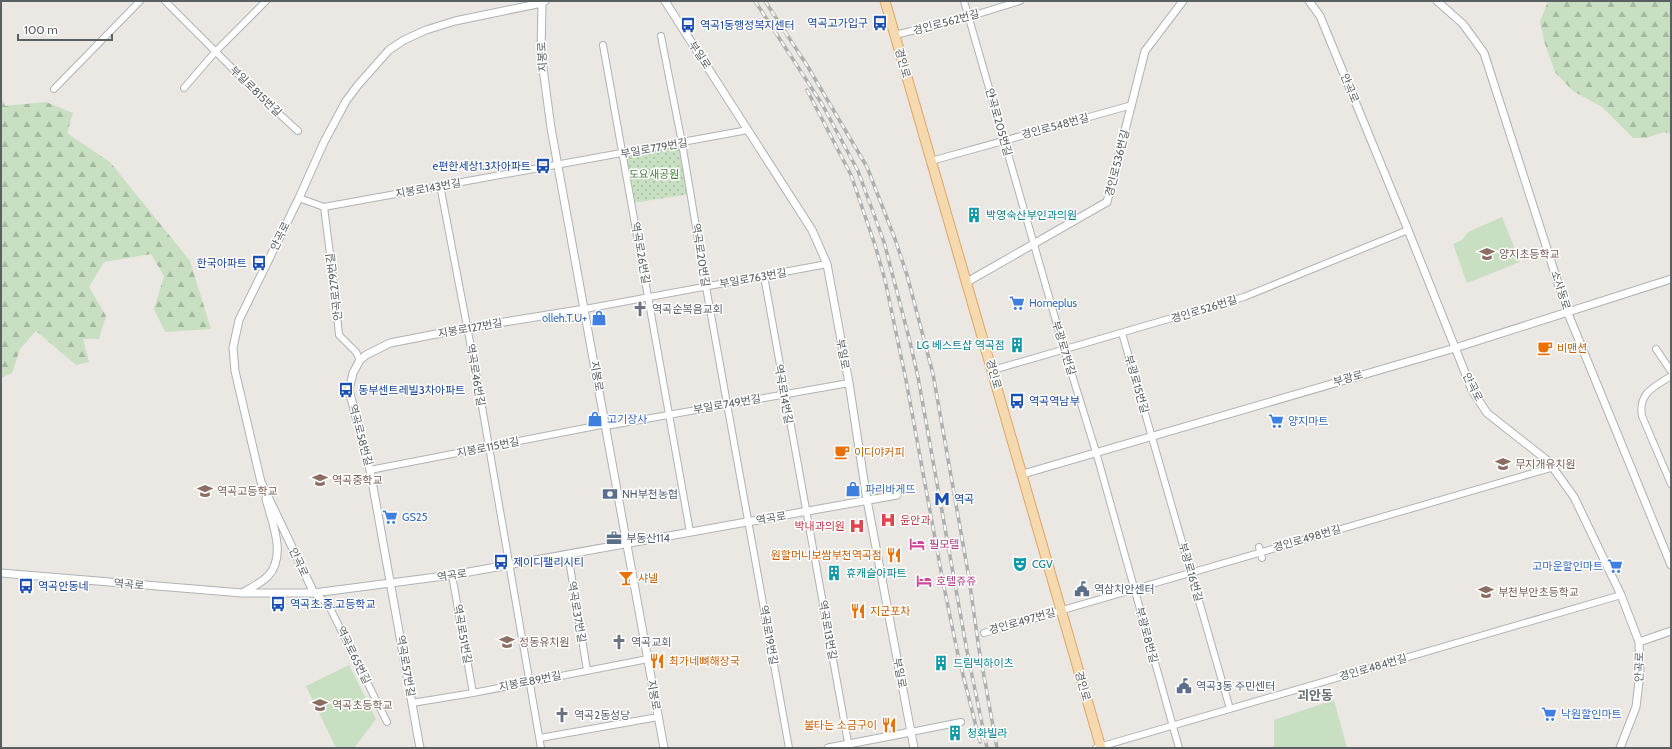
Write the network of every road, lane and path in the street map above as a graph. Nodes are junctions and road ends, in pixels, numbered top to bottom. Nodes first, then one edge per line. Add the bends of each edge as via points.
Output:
1 (140, 1) edge
2 (165, 1) edge
3 (266, 1) edge
4 (665, 1) edge
5 (885, 1) edge
6 (964, 1) edge
7 (1020, 1) edge
8 (1183, 1) edge
9 (1309, 1) edge
10 (1437, 1) edge
11 (544, 2) edge
12 (968, 17) junction
13 (661, 36) dead end
14 (895, 36) junction
15 (603, 45) dead end
16 (216, 51) junction
17 (184, 88) dead end
18 (54, 89) dead end
19 (1132, 105) junction
20 (748, 130) junction
21 (298, 131) dead end
22 (1004, 140) junction
23 (682, 143) junction
24 (623, 153) junction
25 (931, 161) junction
26 (559, 166) junction
27 (440, 185) junction
28 (299, 198) junction
29 (324, 207) junction
30 (1408, 230) junction
31 (1033, 243) junction
32 (827, 264) junction
33 (764, 276) junction
34 (1671, 279) edge
35 (967, 282) junction
36 (706, 287) junction
37 (649, 297) junction
38 (585, 308) junction
39 (1567, 312) junction
40 (467, 328) junction
41 (1122, 333) junction
42 (1455, 348) junction
43 (1064, 349) junction
44 (1656, 349) dead end
45 (360, 360) junction
46 (993, 370) junction
47 (1671, 371) edge
48 (1671, 376) edge
49 (849, 383) junction
50 (785, 394) junction
51 (728, 404) junction
52 (670, 414) junction
53 (606, 426) junction
54 (1151, 436) junction
55 (488, 447) junction
56 (1096, 452) junction
57 (1554, 468) junction
58 (370, 470) junction
59 (1023, 474) junction
60 (261, 482) junction
61 (1671, 484) edge
62 (897, 495) dead end
63 (867, 500) junction
64 (806, 512) junction
65 (748, 522) junction
66 (690, 532) junction
67 (628, 544) junction
68 (568, 554) junction
69 (510, 564) junction
70 (1671, 565) edge
71 (1, 573) edge
72 (1191, 573) junction
73 (452, 575) junction
74 (392, 584) junction
75 (1135, 589) junction
76 (242, 593) junction
77 (314, 593) junction
78 (1621, 595) junction
79 (1061, 610) junction
80 (1671, 631) edge
81 (984, 633) dead end
82 (1639, 642) junction
83 (648, 659) junction
84 (587, 670) junction
85 (530, 681) junction
86 (473, 693) junction
87 (412, 703) junction
88 (1230, 709) junction
89 (658, 717) junction
90 (387, 722) dead end
91 (961, 722) dead end
92 (1172, 725) junction
93 (911, 732) junction
94 (540, 738) junction
95 (849, 746) edge
96 (420, 748) edge
97 (541, 748) edge
98 (664, 748) edge
99 (790, 748) edge
100 (828, 748) edge
101 (914, 748) edge
102 (1099, 748) edge
103 (1178, 748) edge
104 (1620, 748) edge

1 - 18 street
2 - 16 street, 부일로815번길
3 - 16 street
4 - 20 street, 부일로
5 - 14 main road, 경인로
6 - 12 street, 안곡로205번길
7 - 12 street, 경인로562번길
8 - 19 street, 경인로536번길 via 1145,52
9 - 30 street, 안곡로 via 1320,16
10 - 39 street, 소사동로 via 1464,24 1484,53
11 - 26 street, 지봉로 via 541,53
11 - 28 street, 안곡로 via 455,21 404,40 389,50 346,102 324,142
12 - 14 street, 경인로562번길
12 - 22 street, 안곡로205번길
13 - 23 street, 역곡로20번길
14 - 25 main road, 경인로
15 - 24 street, 역곡로26번길
16 - 17 street
16 - 21 street, 부일로815번길
19 - 22 street, 경인로548번길
19 - 31 street, 경인로536번길 via 1107,202
20 - 23 street, 부일로779번길
20 - 32 street, 부일로 via 812,230
22 - 25 street, 경인로548번길
22 - 31 street, 안곡로205번길
23 - 24 street, 부일로779번길
23 - 36 street, 역곡로20번길
24 - 26 street, 부일로779번길
24 - 37 street, 역곡로26번길
25 - 35 main road, 경인로
26 - 27 street, 지봉로143번길
26 - 38 street, 지봉로
27 - 29 street, 지봉로143번길
27 - 40 street, 역곡로46번길
28 - 29 street
28 - 60 street, 안곡로 via 239,320 233,348 235,371
29 - 45 street, 안곡로279번길 via 339,335 356,352
30 - 41 street, 경인로526번길 via 1244,297
30 - 42 street, 안곡로
31 - 35 street, 경인로536번길
31 - 43 street, 부광로7번길
32 - 33 street, 부일로763번길
32 - 49 street, 부일로
33 - 36 street, 부일로763번길
33 - 50 street, 역곡로14번길
34 - 39 street, 부광로
35 - 46 main road, 경인로
36 - 37 street, 부일로763번길
36 - 51 street, 역곡로20번길
37 - 38 street, 부일로763번길
37 - 52 street, 역곡로26번길
38 - 40 street, 지봉로127번길
38 - 53 street, 지봉로
39 - 42 street, 부광로
39 - 70 street, 소사동로
40 - 45 street, 지봉로127번길 via 390,343
40 - 55 street, 역곡로46번길
41 - 43 street, 경인로526번길
41 - 54 street, 부광로15번길
42 - 54 street, 부광로
42 - 57 street, 안곡로 via 1472,390 1487,413
43 - 46 street, 경인로526번길
43 - 56 street, 부광로7번길
44 - 47 street
45 - 58 street, 역곡로58번길 via 353,373 350,390
46 - 59 main road, 경인로
48 - 61 street via 1647,393 1641,404 1642,416
49 - 50 street, 부일로749번길
49 - 63 street, 부일로
50 - 51 street, 부일로749번길
50 - 64 street, 역곡로14번길
51 - 52 street, 부일로749번길
51 - 65 street, 역곡로20번길
52 - 53 street, 부일로749번길
52 - 66 street, 역곡로26번길
53 - 55 street, 지봉로115번길
53 - 67 street, 지봉로
54 - 56 street, 부광로
54 - 72 street, 부광로16번길
55 - 58 street, 지봉로115번길
55 - 69 street, 역곡로46번길
56 - 59 street, 부광로
56 - 75 street, 부광로8번길
57 - 72 street, 경인로498번길
57 - 78 street, 안곡로 via 1574,497
58 - 74 street, 역곡로58번길
59 - 79 main road, 경인로
60 - 76 street via 276,538 277,557 268,576
60 - 77 street, 안곡로
62 - 63 street, 역곡로
63 - 64 street, 역곡로
63 - 93 street, 부일로
64 - 65 street, 역곡로
64 - 95 street, 역곡로13번길
65 - 66 street, 역곡로
65 - 99 street, 역곡로19번길
66 - 67 street, 역곡로
67 - 68 street, 역곡로
67 - 83 street, 지봉로
68 - 69 street, 역곡로
68 - 84 street, 역곡로37번길
69 - 73 street, 역곡로
69 - 85 street, 역곡로46번길
71 - 76 street, 역곡로
72 - 75 street, 경인로498번길
72 - 88 street, 부광로16번길
73 - 74 street, 역곡로
73 - 86 street, 역곡로51번길
74 - 77 street, 역곡로
74 - 87 street, 역곡로57번길
75 - 79 street, 경인로498번길
75 - 92 street, 부광로8번길
76 - 77 street, 역곡로
77 - 90 street, 역곡로65번길 via 328,604
78 - 82 street, 안곡로
78 - 88 street, 경인로484번길
79 - 81 street, 경인로497번길
79 - 102 main road, 경인로
80 - 82 street
82 - 104 street, 안곡로 via 1640,673 1636,706
83 - 84 street, 지봉로89번길
83 - 89 street, 지봉로
84 - 85 street, 지봉로89번길
85 - 86 street, 지봉로89번길
85 - 94 street, 역곡로46번길
86 - 87 street, 지봉로89번길
87 - 96 street, 역곡로57번길
88 - 92 street, 경인로484번길
89 - 94 street
89 - 98 street, 지봉로
91 - 93 street
92 - 102 street, 경인로484번길
92 - 103 street, 부광로8번길
93 - 95 street
93 - 101 street, 부일로
94 - 97 street, 역곡로46번길
95 - 100 street

